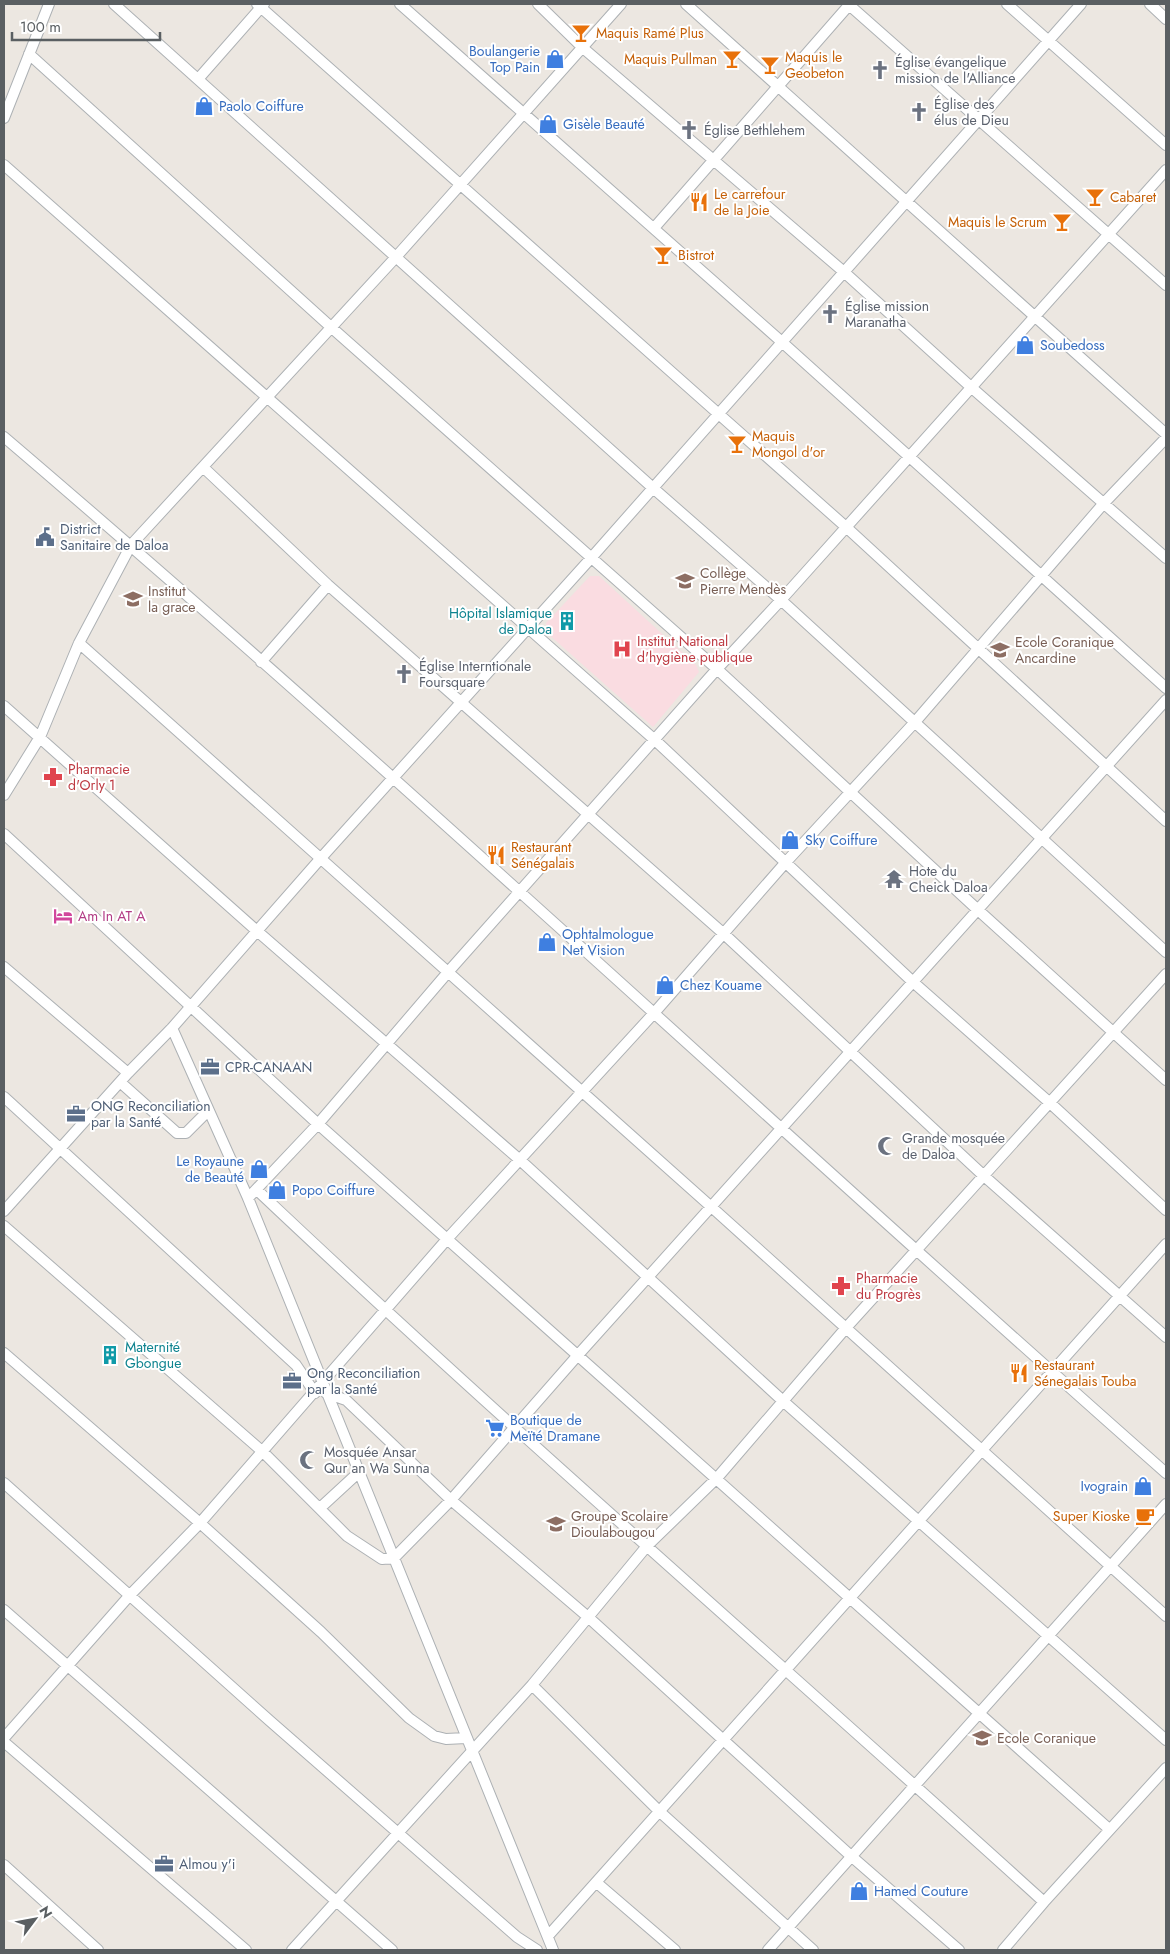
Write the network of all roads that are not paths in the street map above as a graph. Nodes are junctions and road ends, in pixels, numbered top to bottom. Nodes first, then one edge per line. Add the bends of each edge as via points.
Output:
1 (49, 4) edge
2 (114, 4) edge
3 (400, 4) edge
4 (538, 4) edge
5 (621, 4) edge
6 (686, 4) edge
7 (849, 4) edge
8 (1007, 4) edge
9 (1081, 4) edge
10 (1150, 4) edge
11 (261, 5) edge
12 (1166, 19) edge
13 (1048, 41) junction
14 (583, 48) junction
15 (29, 54) junction
16 (199, 78) junction
17 (780, 86) junction
18 (522, 114) junction
19 (4, 118) edge
20 (979, 120) junction
21 (1166, 145) edge
22 (714, 159) junction
23 (4, 166) edge
24 (1166, 170) edge
25 (459, 184) junction
26 (907, 202) junction
27 (654, 228) junction
28 (1110, 234) junction
29 (396, 257) junction
30 (844, 272) junction
31 (1166, 285) edge
32 (1036, 317) junction
33 (332, 328) junction
34 (783, 343) junction
35 (972, 388) junction
36 (268, 398) junction
37 (718, 414) junction
38 (1166, 434) edge
39 (4, 437) edge
40 (1166, 438) edge
41 (910, 457) junction
42 (204, 468) junction
43 (653, 488) junction
44 (1104, 503) junction
45 (846, 528) junction
46 (131, 545) junction
47 (592, 557) junction
48 (1166, 558) edge
49 (1043, 576) junction
50 (328, 585) junction
51 (781, 600) junction
52 (528, 627) junction
53 (79, 643) junction
54 (978, 649) junction
55 (262, 662) junction
56 (717, 669) junction
57 (1166, 688) edge
58 (1166, 700) edge
59 (460, 703) junction
60 (4, 706) edge
61 (915, 722) junction
62 (40, 737) junction
63 (656, 741) junction
64 (1106, 767) junction
65 (392, 778) junction
66 (850, 792) junction
67 (4, 795) edge
68 (589, 814) junction
69 (1166, 821) edge
70 (4, 834) edge
71 (1043, 837) junction
72 (320, 858) junction
73 (786, 862) junction
74 (520, 892) junction
75 (978, 910) junction
76 (257, 931) junction
77 (724, 934) junction
78 (1166, 952) edge
79 (4, 967) edge
80 (449, 971) junction
81 (1166, 974) edge
82 (913, 982) junction
83 (191, 1007) junction
84 (655, 1012) junction
85 (172, 1028) junction
86 (1114, 1032) junction
87 (387, 1045) junction
88 (851, 1053) junction
89 (128, 1073) junction
90 (1166, 1080) edge
91 (120, 1082) junction
92 (582, 1093) junction
93 (4, 1097) edge
94 (1049, 1102) junction
95 (208, 1110) junction
96 (318, 1124) junction
97 (782, 1129) junction
98 (61, 1148) junction
99 (520, 1160) junction
100 (984, 1176) junction
101 (256, 1190) junction
102 (248, 1198) junction
103 (712, 1208) junction
104 (1166, 1210) edge
105 (4, 1211) edge
106 (4, 1226) edge
107 (448, 1238) junction
108 (1166, 1244) edge
109 (917, 1250) junction
110 (648, 1279) junction
111 (1120, 1296) junction
112 (385, 1311) junction
113 (845, 1329) junction
114 (1166, 1337) edge
115 (4, 1353) edge
116 (578, 1355) junction
117 (1051, 1372) junction
118 (324, 1389) junction
119 (315, 1393) junction
120 (783, 1401) junction
121 (514, 1428) junction
122 (984, 1449) junction
123 (263, 1452) junction
124 (358, 1473) junction
125 (1166, 1473) edge
126 (717, 1478) junction
127 (4, 1483) edge
128 (451, 1500) junction
129 (1166, 1504) edge
130 (320, 1508) junction
131 (919, 1520) junction
132 (200, 1523) junction
133 (647, 1546) junction
134 (394, 1558) junction
135 (1112, 1567) junction
136 (130, 1595) junction
137 (851, 1598) junction
138 (4, 1610) edge
139 (1166, 1616) edge
140 (588, 1617) junction
141 (1048, 1636) junction
142 (67, 1665) junction
143 (786, 1669) junction
144 (532, 1685) junction
145 (979, 1714) junction
146 (4, 1738) edge
147 (466, 1738) junction
148 (1166, 1740) edge
149 (723, 1741) junction
150 (4, 1742) edge
151 (472, 1752) junction
152 (1166, 1768) edge
153 (915, 1785) junction
154 (660, 1812) junction
155 (1109, 1829) junction
156 (398, 1833) junction
157 (851, 1856) junction
158 (4, 1865) edge
159 (597, 1884) junction
160 (337, 1901) junction
161 (1044, 1902) junction
162 (788, 1928) junction
163 (548, 1936) junction
164 (98, 1950) edge
165 (246, 1950) edge
166 (292, 1950) edge
167 (392, 1950) edge
168 (537, 1950) edge
169 (553, 1950) edge
170 (675, 1950) edge
171 (768, 1950) edge
172 (813, 1950) edge
173 (959, 1950) edge
174 (1003, 1950) edge

1 - 15 street
2 - 16 street
3 - 18 street
4 - 14 street
5 - 14 street
6 - 17 street
7 - 17 street
7 - 20 street
8 - 13 street
9 - 13 street
10 - 12 street
11 - 16 street
11 - 25 street
13 - 20 street
13 - 21 street
14 - 18 street
14 - 22 street
15 - 19 street
15 - 33 street
16 - 29 street
17 - 22 street
17 - 26 street
18 - 25 street
18 - 27 street
20 - 26 street
20 - 28 street
22 - 27 street
22 - 30 street
23 - 36 street
24 - 28 street
25 - 29 street
25 - 37 street
26 - 30 street
26 - 32 street
27 - 34 street
28 - 31 street
28 - 32 street
29 - 33 street
29 - 43 street
30 - 34 street
30 - 35 street
32 - 35 street
32 - 38 street
33 - 36 street
33 - 47 street
34 - 37 street
34 - 41 street
35 - 41 street
35 - 44 street
36 - 42 street
36 - 52 street
37 - 43 street
37 - 45 street
39 - 46 street
40 - 44 street
41 - 45 street
41 - 49 street
42 - 46 street
42 - 50 street
43 - 47 street
43 - 51 street
44 - 48 street
44 - 49 street
45 - 51 street
45 - 54 street
46 - 53 street
46 - 55 street
47 - 52 street
47 - 56 street
49 - 54 street
49 - 57 street
50 - 55 street
50 - 59 street
51 - 56 street
51 - 61 street
52 - 59 street
52 - 63 street
53 - 62 street
53 - 72 street
54 - 61 street
54 - 64 street
55 - 65 street
56 - 63 street
56 - 66 street
58 - 64 street
59 - 65 street
59 - 68 street
60 - 62 street
61 - 66 street
61 - 71 street
62 - 67 street
62 - 76 street
63 - 68 street
63 - 73 street
64 - 69 street
64 - 71 street
65 - 72 street
65 - 74 street
66 - 73 street
66 - 75 street
68 - 74 street
68 - 77 street
70 - 83 street
71 - 75 street
71 - 78 street
72 - 76 street
72 - 80 street
73 - 77 street
73 - 82 street
74 - 80 street
74 - 84 street
75 - 82 street
75 - 86 street
76 - 83 street
76 - 87 street
77 - 84 street
77 - 88 street
79 - 89 street
80 - 87 street
80 - 92 street
81 - 86 street
82 - 88 street
82 - 94 street
83 - 85 street
83 - 96 street
84 - 92 street
84 - 97 street
85 - 89 street
85 - 95 street
86 - 90 street
86 - 94 street
87 - 96 street
87 - 99 street
88 - 97 street
88 - 100 street
89 - 91 street
91 - 95 street via 177,1133 186,1133
91 - 98 street
92 - 99 street
92 - 103 street
93 - 98 street
94 - 100 street
94 - 104 street
95 - 102 street
96 - 101 street
96 - 107 street
97 - 103 street
97 - 109 street
98 - 105 street
98 - 119 street via 296,1365
99 - 107 street
99 - 110 street
100 - 109 street
100 - 111 street
101 - 102 street
101 - 112 street
102 - 118 street
103 - 110 street
103 - 113 street
106 - 123 street
107 - 112 street
107 - 116 street
108 - 111 street
109 - 113 street
109 - 117 street
110 - 116 street
110 - 120 street
111 - 114 street
111 - 117 street
112 - 118 street
112 - 121 street
113 - 120 street
113 - 122 street
115 - 132 street
116 - 121 street
116 - 126 street
117 - 122 street
117 - 125 street
118 - 119 street
118 - 124 street
118 - 128 street via 346,1400
119 - 123 street
120 - 126 street
120 - 131 street
121 - 128 street
121 - 133 street
122 - 131 street
122 - 135 street
123 - 130 street
123 - 132 street
124 - 130 street
124 - 134 street
126 - 133 street
126 - 137 street
127 - 136 street
128 - 134 street
128 - 140 street
129 - 135 street
130 - 134 street via 347,1536 371,1553 382,1558
131 - 137 street
131 - 141 street
132 - 136 street
132 - 147 street via 321,1632 409,1718 434,1736
133 - 140 street
133 - 143 street
134 - 147 street
135 - 139 street
135 - 141 street
136 - 142 street
136 - 156 street
137 - 143 street
137 - 145 street
138 - 142 street
140 - 144 street
140 - 149 street
141 - 145 street
141 - 148 street
142 - 146 street
142 - 160 street
143 - 149 street
143 - 153 street
144 - 151 street
144 - 154 street
145 - 153 street
145 - 155 street
147 - 151 street
149 - 154 street
149 - 157 street
150 - 165 street
151 - 156 street
151 - 163 street
152 - 155 street
153 - 157 street
153 - 161 street
154 - 159 street
154 - 162 street
155 - 161 street
156 - 160 street
156 - 168 street via 517,1937
157 - 162 street
157 - 173 street
158 - 164 street
159 - 163 street
159 - 170 street
160 - 166 street
160 - 167 street
161 - 174 street
162 - 171 street
162 - 172 street
163 - 169 street

